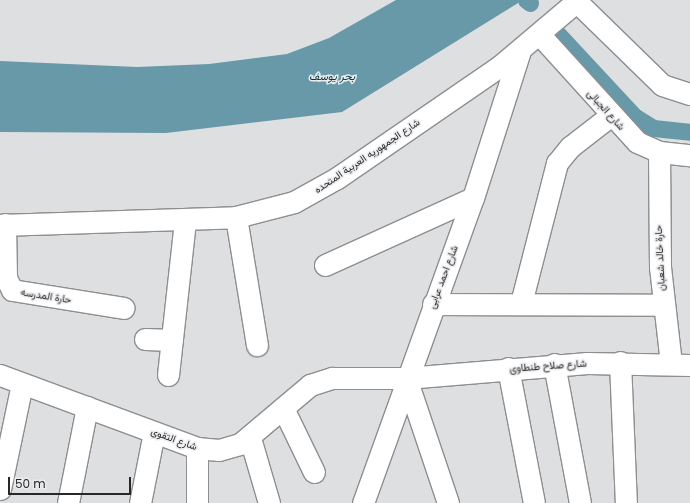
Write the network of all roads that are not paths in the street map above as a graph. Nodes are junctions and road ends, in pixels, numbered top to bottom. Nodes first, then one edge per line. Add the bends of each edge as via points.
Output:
1 (577, 1) edge
2 (540, 34) junction
3 (520, 51) junction
4 (690, 94) edge
5 (610, 116) junction
6 (659, 152) junction
7 (690, 155) edge
8 (473, 198) junction
9 (236, 217) junction
10 (185, 221) junction
11 (2, 224) edge
12 (325, 265) dead end
13 (522, 303) junction
14 (433, 304) junction
15 (663, 305) junction
16 (124, 308) dead end
17 (145, 339) dead end
18 (172, 340) junction
19 (257, 345) dead end
20 (620, 362) junction
21 (554, 364) junction
22 (681, 364) edge
23 (508, 368) junction
24 (0, 374) edge
25 (168, 375) dead end
26 (406, 378) junction
27 (22, 384) junction
28 (87, 407) junction
29 (283, 408) junction
30 (154, 432) junction
31 (250, 438) junction
32 (197, 448) junction
33 (314, 472) dead end
34 (0, 489) edge
35 (68, 503) edge
36 (140, 503) edge
37 (197, 503) edge
38 (270, 503) edge
39 (363, 503) edge
40 (448, 503) edge
41 (534, 503) edge
42 (580, 503) edge
43 (626, 503) edge

1 - 2 street, شارع الجمهوريه العربية المتحده
1 - 4 street via 662,85
2 - 3 street, شارع الجمهوريه العربية المتحده
2 - 5 street, شارع الجبالى
3 - 8 street, شارع احمد عرابى
3 - 9 street, شارع الجمهوريه العربية المتحده via 323,187 279,208
5 - 6 street, شارع الجبالى via 637,142
5 - 13 street via 570,147 557,163
6 - 7 street, شارع الجبالى
6 - 15 street, حارة خالد شعبان via 658,230
8 - 12 street
8 - 14 street, شارع احمد عرابى
9 - 10 street, شارع الجمهوريه العربية المتحده
9 - 19 street
10 - 11 street, شارع الجمهوريه العربية المتحده
10 - 18 street
11 - 16 street, حارة المدرسه via 6,278 12,290
13 - 14 street
13 - 15 street
14 - 26 street, شارع احمد عرابى
15 - 22 street, حارة خالد شعبان
17 - 18 street
18 - 25 street
20 - 21 street, شارع صلاح طنطاوى
20 - 22 street, شارع صلاح طنطاوى
20 - 43 street
21 - 23 street, شارع صلاح طنطاوى
21 - 42 street
23 - 26 street, شارع صلاح طنطاوى
23 - 41 street
24 - 27 street, شارع التقوى
26 - 29 street, شارع التقوى via 321,381
26 - 39 street, شارع احمد عرابى
26 - 40 street
27 - 28 street, شارع التقوى
27 - 34 street
28 - 30 street, شارع التقوى
28 - 35 street
29 - 31 street, شارع التقوى
29 - 33 street
30 - 32 street, شارع التقوى
30 - 36 street
31 - 32 street, شارع التقوى via 230,448
31 - 38 street
32 - 37 street

